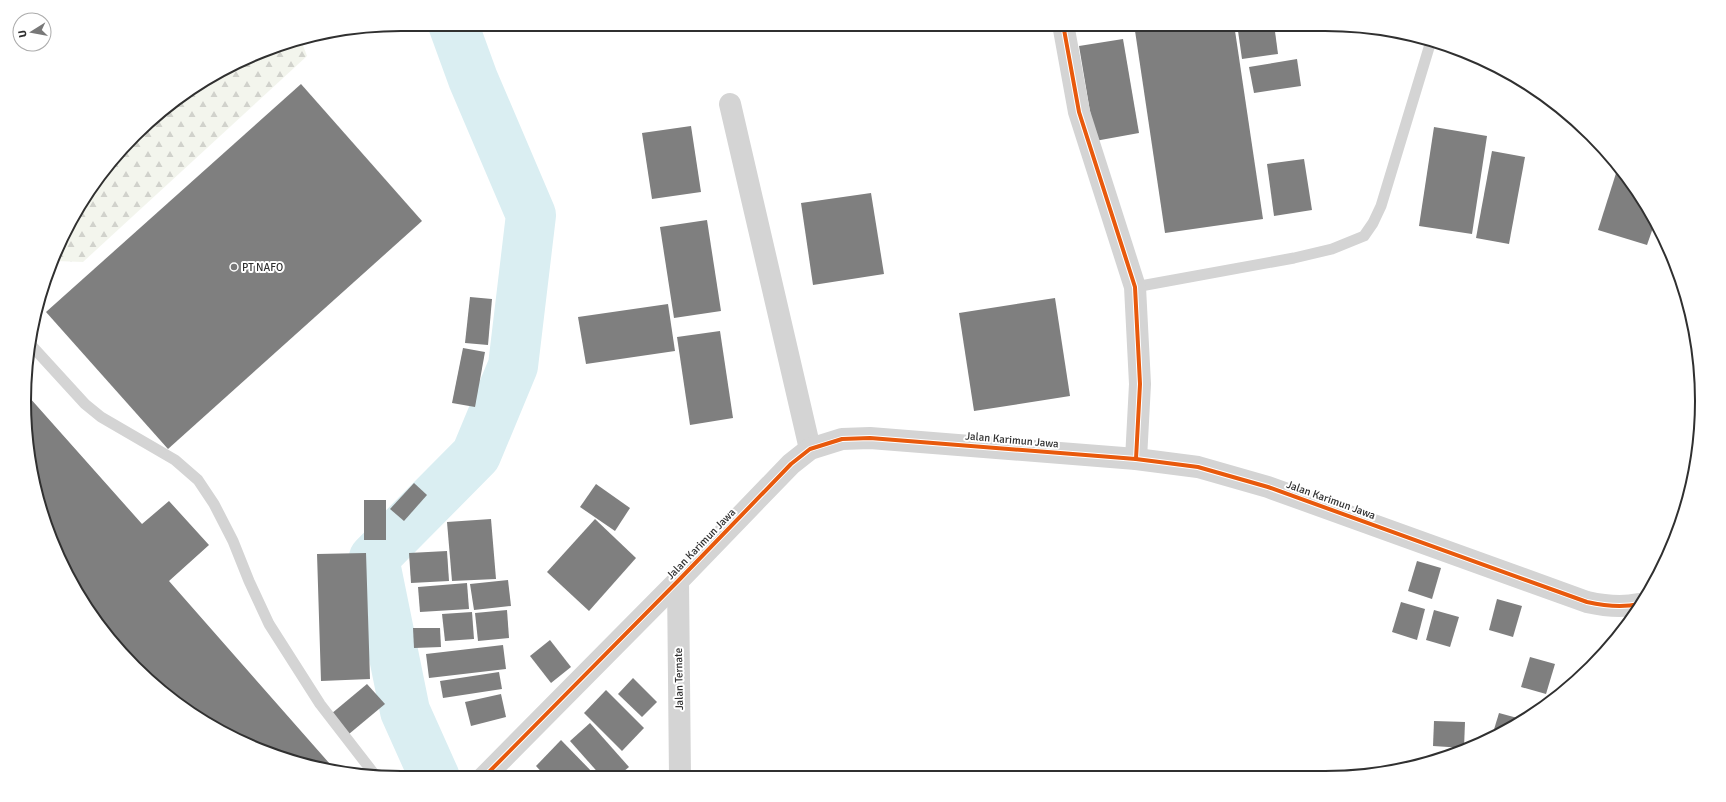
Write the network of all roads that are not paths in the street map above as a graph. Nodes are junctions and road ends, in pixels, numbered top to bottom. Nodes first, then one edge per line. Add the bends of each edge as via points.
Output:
1 (1064, 31) edge
2 (1429, 47) edge
3 (730, 104) dead end
4 (1135, 286) junction
5 (35, 349) edge
6 (810, 449) junction
7 (1136, 459) junction
8 (678, 581) junction
9 (1634, 605) edge
10 (371, 769) edge
11 (489, 771) edge
12 (680, 771) edge

1 - 4 street via 1079,112
2 - 4 lane via 1381,206 1364,236 1332,249 1294,258
3 - 6 street
4 - 7 street via 1140,384
5 - 10 lane via 85,404 101,417 175,460 198,480 233,540 269,624 320,704
6 - 7 street, Jalan Karimun Jawa via 842,440 870,438
6 - 8 street, Jalan Karimun Jawa via 791,464
7 - 9 street, Jalan Karimun Jawa via 1198,467 1268,487 1587,602 1605,606
8 - 11 street, Jalan Karimun Jawa
8 - 12 street, Jalan Ternate

